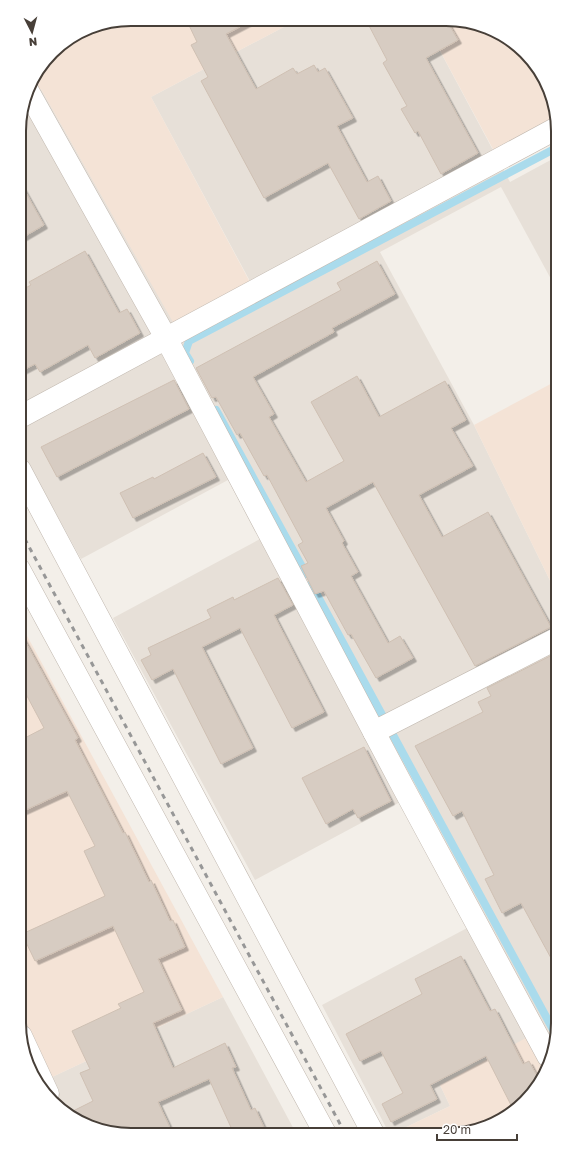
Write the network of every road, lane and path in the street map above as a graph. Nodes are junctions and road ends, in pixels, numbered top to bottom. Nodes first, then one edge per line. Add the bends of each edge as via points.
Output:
1 (32, 98) edge
2 (551, 131) edge
3 (166, 338) junction
4 (26, 414) edge
5 (26, 481) edge
6 (26, 580) edge
7 (551, 642) edge
8 (374, 732) junction
9 (546, 1053) edge
10 (322, 1128) edge
11 (370, 1128) edge

1 - 3 street
2 - 3 street
3 - 4 street
3 - 8 street
5 - 11 street
6 - 10 street
7 - 8 street
8 - 9 street

